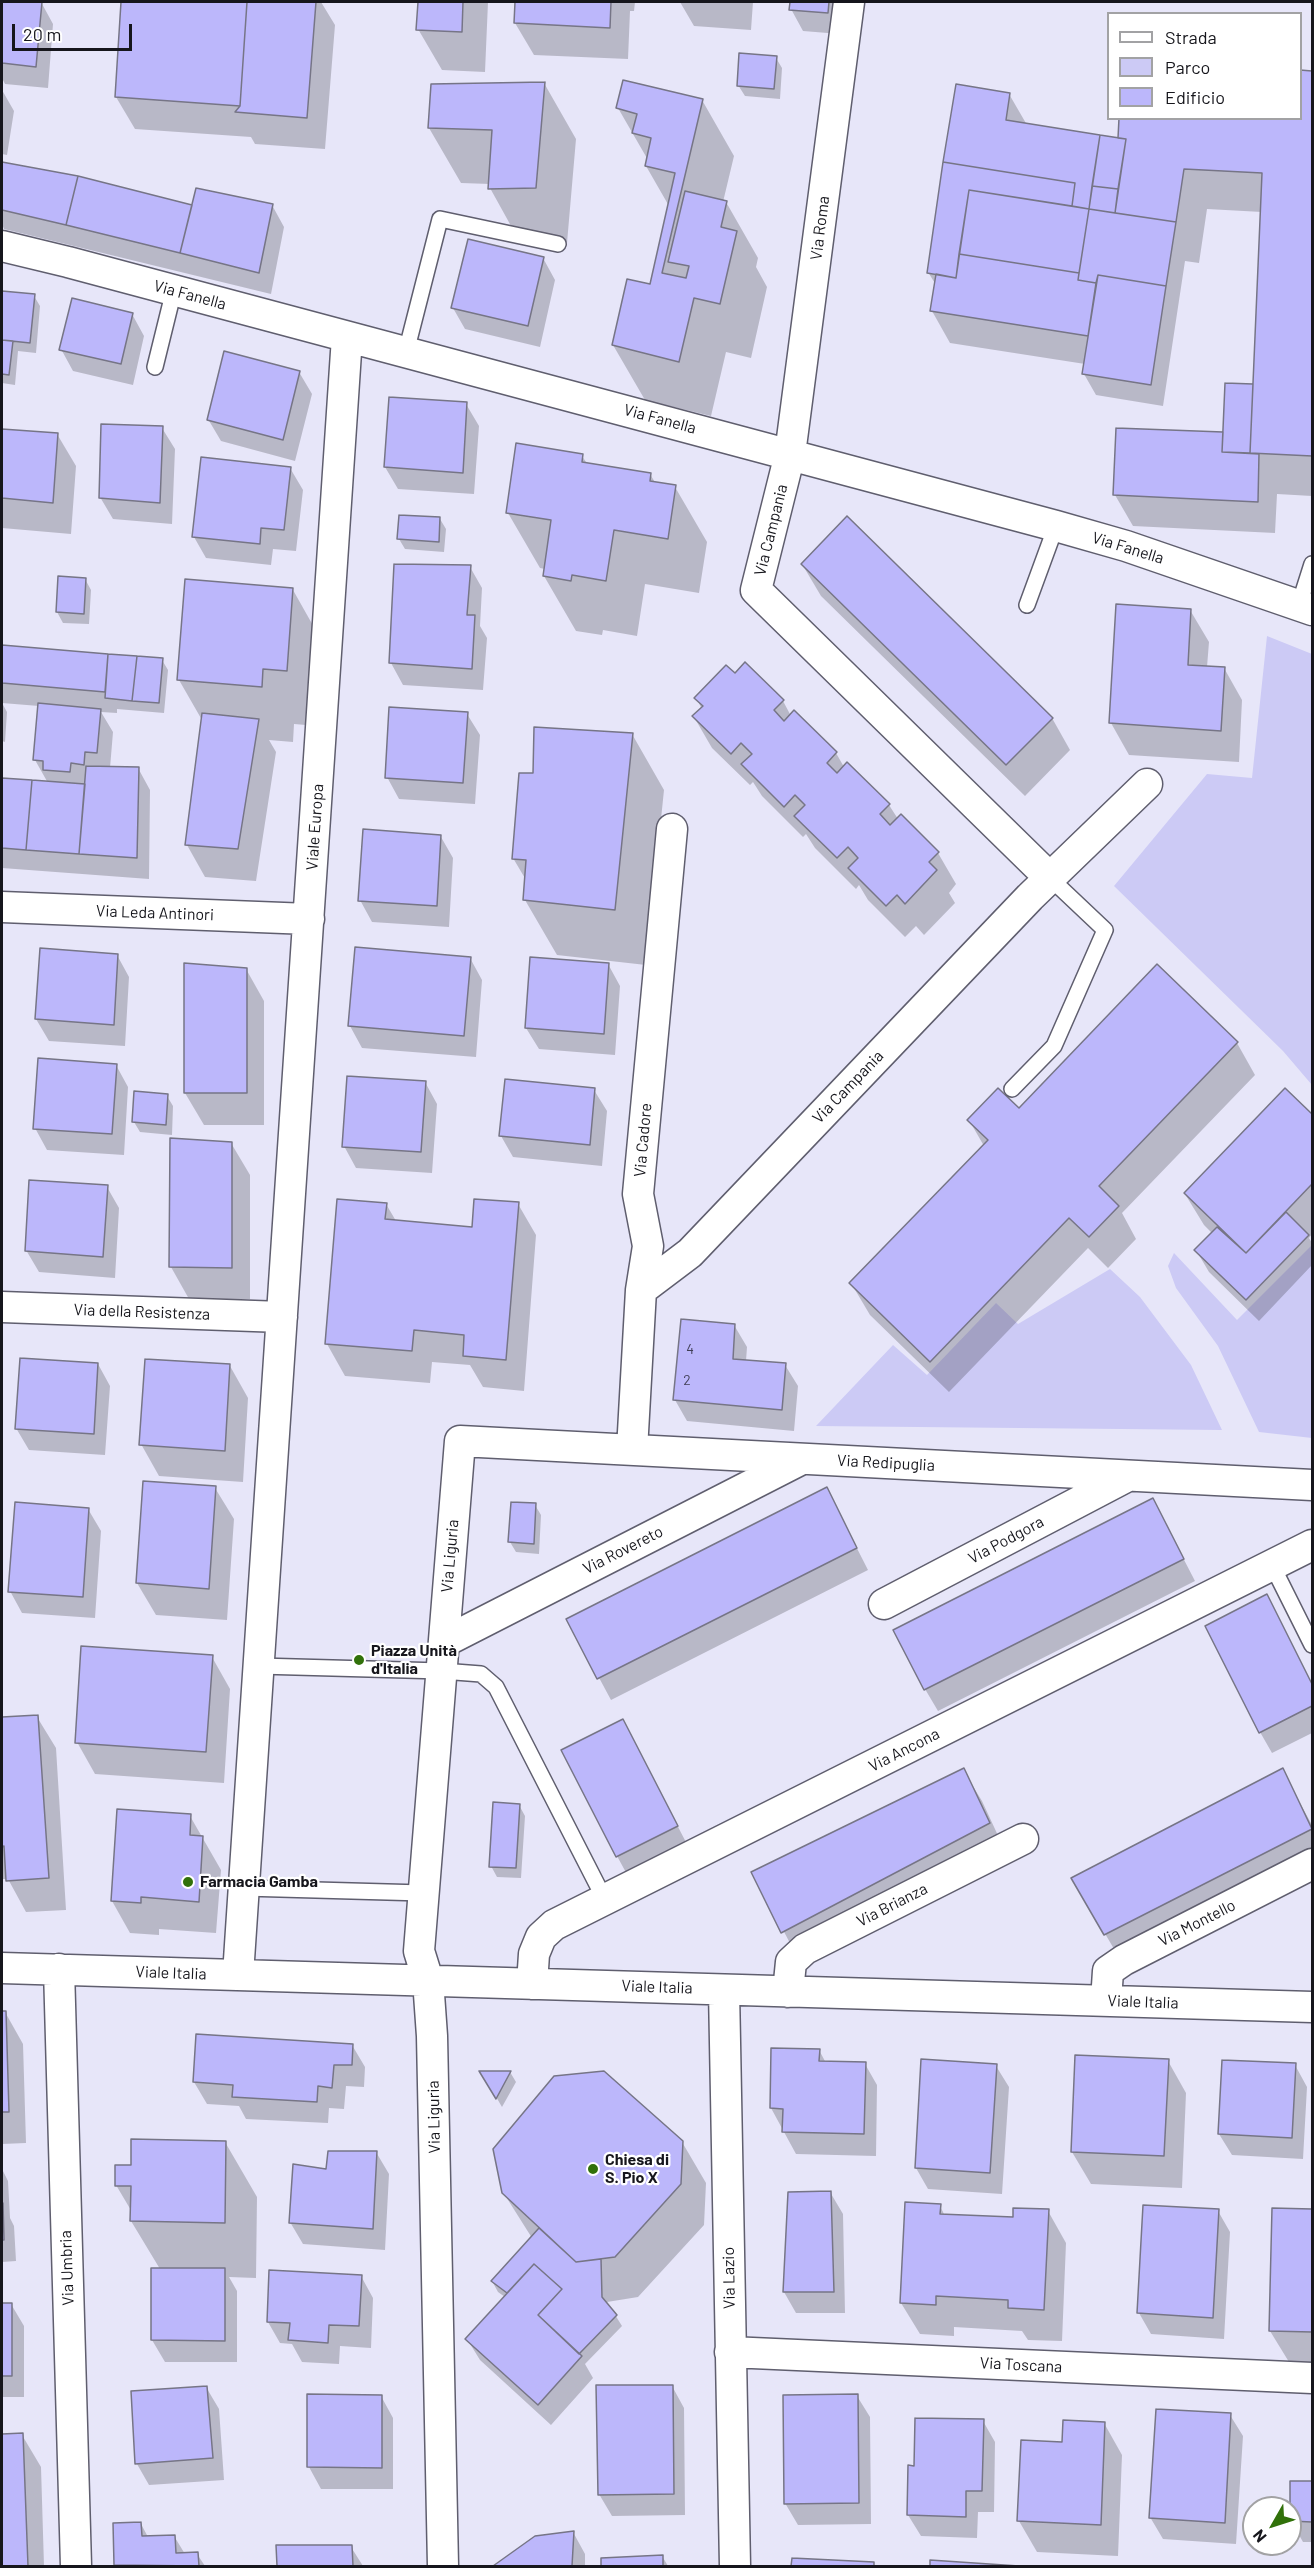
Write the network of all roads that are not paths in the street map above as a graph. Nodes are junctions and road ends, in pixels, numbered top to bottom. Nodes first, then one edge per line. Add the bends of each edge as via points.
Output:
1 (849, 2) edge
2 (558, 244) dead end
3 (2, 246) edge
4 (174, 290) junction
5 (347, 337) junction
6 (406, 352) junction
7 (155, 367) dead end
8 (790, 454) junction
9 (1056, 526) junction
10 (1312, 564) edge
11 (1027, 605) dead end
12 (1306, 608) edge
13 (1147, 784) dead end
14 (672, 830) dead end
15 (1050, 878) junction
16 (2, 907) edge
17 (309, 919) junction
18 (1012, 1089) dead end
19 (641, 1290) junction
20 (2, 1307) edge
21 (282, 1317) junction
22 (460, 1441) joint
23 (632, 1450) junction
24 (802, 1459) junction
25 (1129, 1475) junction
26 (1312, 1485) edge
27 (1312, 1545) edge
28 (1272, 1565) junction
29 (884, 1604) dead end
30 (1312, 1645) edge
31 (443, 1656) junction
32 (259, 1666) junction
33 (1023, 1839) dead end
34 (1312, 1864) edge
35 (244, 1888) junction
36 (423, 1893) junction
37 (605, 1900) junction
38 (2, 1968) edge
39 (59, 1969) junction
40 (238, 1975) junction
41 (428, 1980) junction
42 (532, 1984) junction
43 (724, 1990) junction
44 (788, 1992) junction
45 (1107, 2001) junction
46 (1312, 2007) edge
47 (730, 2352) junction
48 (1312, 2378) edge
49 (76, 2566) edge
50 (443, 2566) edge
51 (735, 2566) edge

1 - 8 street, Via Roma
2 - 6 lane via 440,219
3 - 4 street, Via Fanella
4 - 5 street, Via Fanella
4 - 7 lane
5 - 6 street, Via Fanella
5 - 17 street, Viale Europa
6 - 8 street, Via Fanella
8 - 9 street, Via Fanella
8 - 15 street, Via Campania via 756,590
9 - 11 lane
9 - 12 street, Via Fanella
10 - 12 lane
13 - 15 street, Via Campania
14 - 19 street, Via Cadore via 638,1194 648,1246
15 - 18 lane via 1105,930 1054,1046
15 - 19 street, Via Campania via 690,1253
16 - 17 street, Via Leda Antinori
17 - 21 street, Viale Europa
19 - 23 street, Via Cadore
20 - 21 street, Via della Resistenza
21 - 32 street
22 - 23 street, Via Redipuglia
22 - 31 street, Via Liguria
23 - 24 street, Via Redipuglia
24 - 25 street, Via Redipuglia
24 - 31 street, Via Rovereto
25 - 26 street, Via Redipuglia
25 - 29 street, Via Podgora
27 - 28 street, Via Ancona
28 - 30 lane
28 - 37 street, Via Ancona
31 - 32 lane
31 - 36 street, Via Liguria
31 - 37 lane via 481,1674 496,1687
32 - 35 street
33 - 44 street, Via Brianza via 805,1949 790,1962
34 - 45 street, Via Montello via 1124,1960 1108,1971
35 - 36 lane
35 - 40 street
36 - 41 street, Via Liguria via 419,1951
37 - 42 street, Via Ancona via 554,1925 541,1937 534,1954
38 - 39 street, Viale Italia
39 - 40 street, Viale Italia
39 - 49 street, Via Umbria
40 - 41 street, Viale Italia
41 - 42 street, Viale Italia
41 - 50 street, Via Liguria
42 - 43 street, Viale Italia
43 - 44 street, Viale Italia
43 - 47 street, Via Lazio
44 - 45 street, Viale Italia
45 - 46 street, Viale Italia
47 - 48 street, Via Toscana
47 - 51 street, Via Lazio

